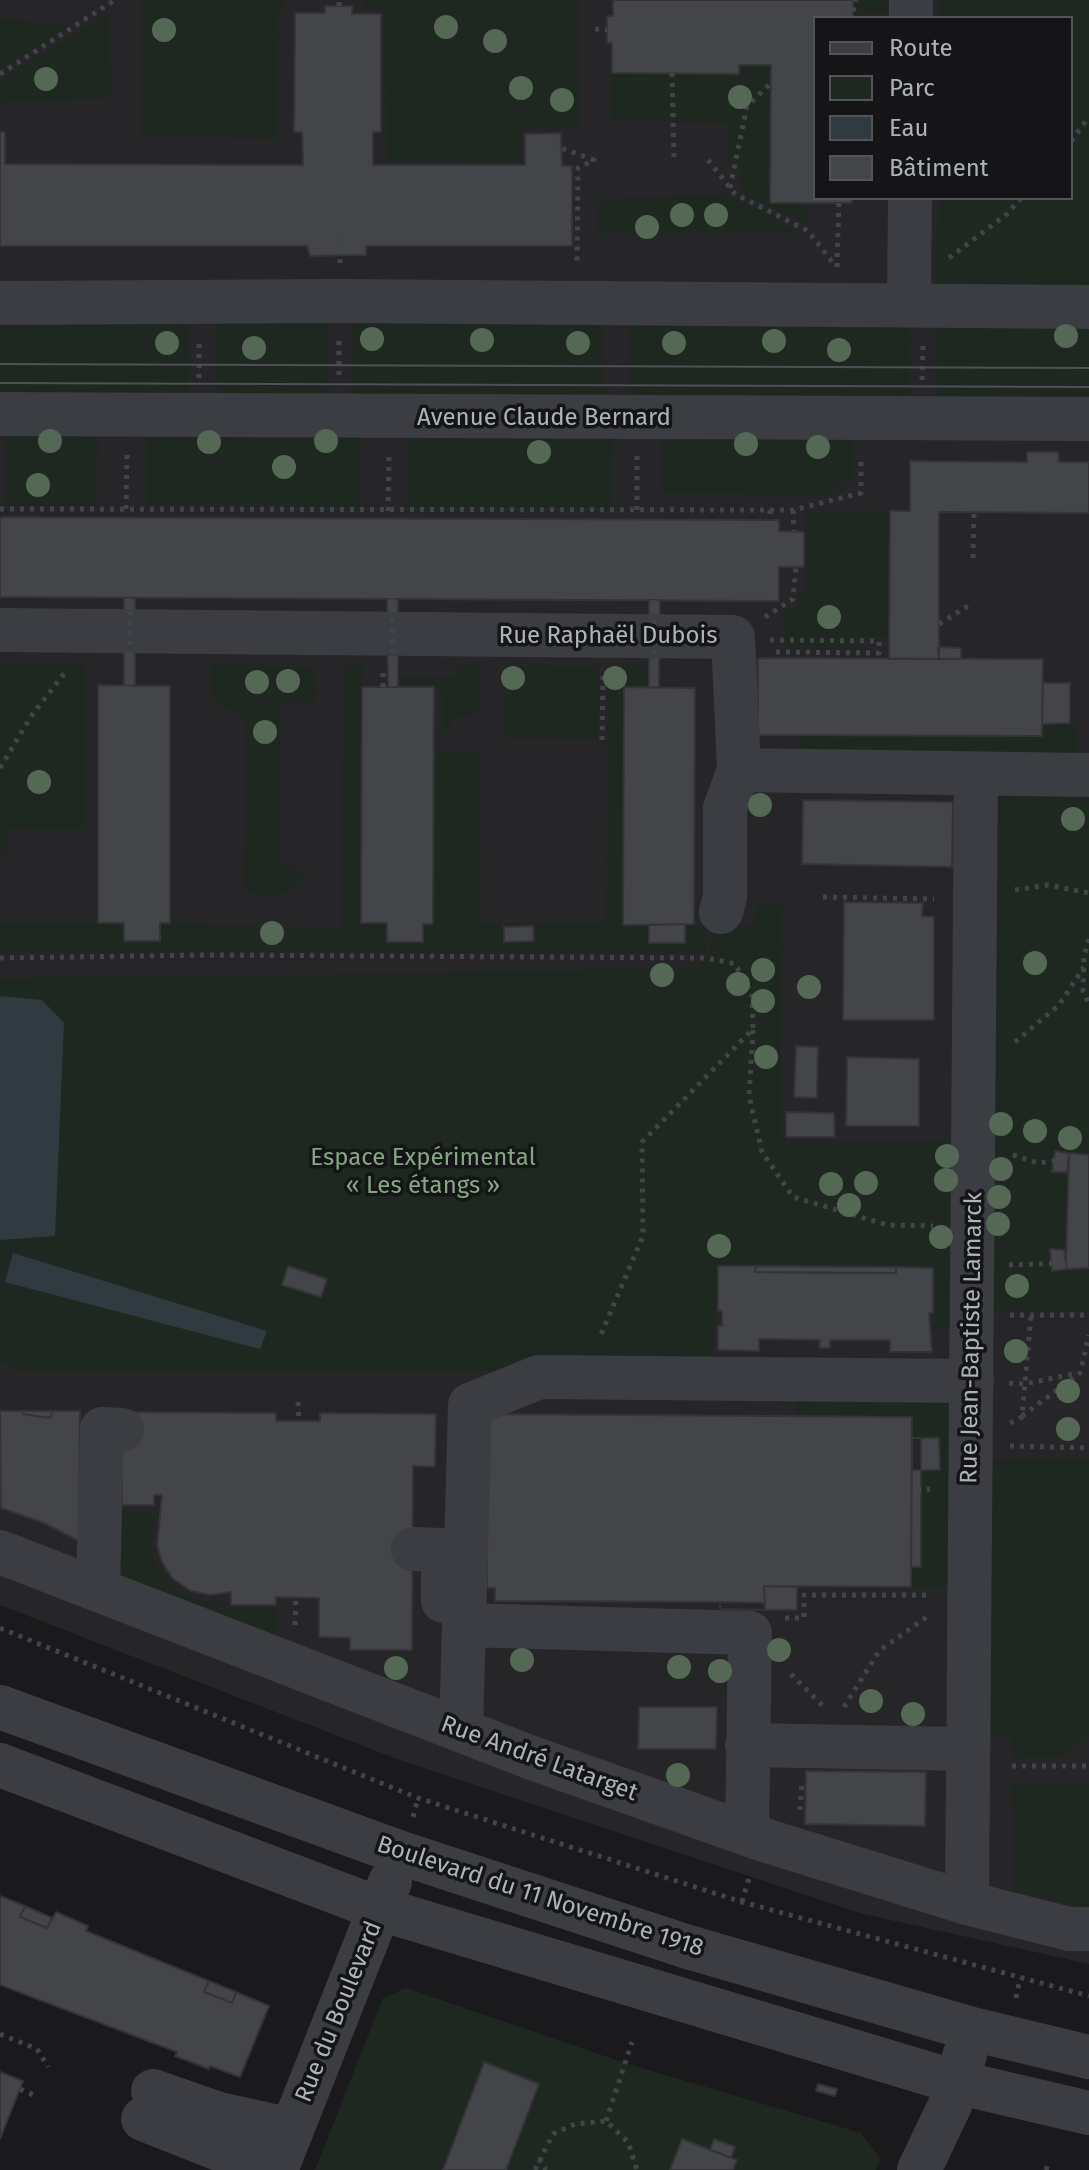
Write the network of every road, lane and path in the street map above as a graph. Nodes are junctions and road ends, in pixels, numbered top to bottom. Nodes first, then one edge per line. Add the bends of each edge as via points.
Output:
1 (115, 0) edge
2 (595, 29) dead end
3 (607, 30) dead end
4 (672, 73) dead end
5 (0, 74) edge
6 (771, 83) dead end
7 (1089, 117) edge
8 (1073, 138) edge
9 (553, 145) dead end
10 (674, 160) dead end
11 (708, 160) dead end
12 (730, 188) junction
13 (839, 200) edge
14 (910, 200) edge
15 (1019, 200) edge
16 (340, 238) dead end
17 (577, 264) dead end
18 (340, 265) dead end
19 (0, 303) edge
20 (199, 303) junction
21 (913, 307) junction
22 (1089, 307) edge
23 (0, 414) edge
24 (127, 416) junction
25 (199, 417) junction
26 (922, 417) junction
27 (389, 418) junction
28 (861, 418) junction
29 (637, 419) junction
30 (1089, 419) edge
31 (0, 509) edge
32 (126, 509) junction
33 (637, 510) junction
34 (770, 510) junction
35 (793, 510) junction
36 (388, 511) junction
37 (974, 512) dead end
38 (770, 520) dead end
39 (794, 531) dead end
40 (973, 558) dead end
41 (796, 567) dead end
42 (392, 599) dead end
43 (654, 600) dead end
44 (973, 603) dead end
45 (939, 624) dead end
46 (130, 627) dead end
47 (0, 630) edge
48 (746, 643) junction
49 (383, 658) dead end
50 (404, 658) dead end
51 (76, 659) dead end
52 (641, 659) dead end
53 (666, 660) dead end
54 (603, 672) dead end
55 (130, 685) dead end
56 (393, 687) dead end
57 (654, 688) dead end
58 (602, 740) dead end
59 (0, 768) edge
60 (739, 770) junction
61 (976, 774) junction
62 (1089, 775) edge
63 (1089, 893) edge
64 (823, 897) dead end
65 (975, 900) junction
66 (721, 912) dead end
67 (1089, 939) edge
68 (0, 958) edge
69 (1084, 967) junction
70 (1089, 1004) edge
71 (753, 1029) junction
72 (974, 1055) junction
73 (973, 1142) junction
74 (1068, 1159) dead end
75 (972, 1247) junction
76 (1066, 1263) dead end
77 (972, 1315) junction
78 (1031, 1315) junction
79 (1089, 1315) edge
80 (1089, 1335) edge
81 (591, 1343) dead end
82 (1080, 1373) junction
83 (972, 1381) junction
84 (1025, 1384) junction
85 (298, 1402) dead end
86 (1022, 1417) junction
87 (299, 1421) dead end
88 (122, 1430) dead end
89 (971, 1445) junction
90 (1089, 1448) edge
91 (413, 1549) dead end
92 (0, 1552) edge
93 (98, 1590) junction
94 (943, 1595) dead end
95 (464, 1625) junction
96 (763, 1625) junction
97 (0, 1628) edge
98 (462, 1670) junction
99 (0, 1707) edge
100 (825, 1709) dead end
101 (461, 1730) junction
102 (747, 1745) junction
103 (968, 1749) junction
104 (0, 1765) edge
105 (1012, 1766) dead end
106 (1089, 1766) edge
107 (747, 1834) junction
108 (401, 1853) junction
109 (967, 1903) junction
110 (380, 1909) junction
111 (1089, 1929) edge
112 (1089, 1996) edge
113 (972, 2029) junction
114 (0, 2034) edge
115 (632, 2042) dead end
116 (1089, 2057) edge
117 (48, 2067) dead end
118 (956, 2082) junction
119 (20, 2089) dead end
120 (36, 2096) dead end
121 (148, 2105) dead end
122 (1089, 2113) edge
123 (606, 2121) junction
124 (280, 2157) edge
125 (539, 2159) junction
126 (535, 2170) edge
127 (546, 2170) edge
128 (637, 2170) edge
129 (919, 2170) edge

1 - 5 path
2 - 3 path
4 - 10 path
6 - 12 path via 747,106
7 - 8 path
9 - 17 path via 594,160 578,168
11 - 12 path
12 - 13 path via 808,231 837,268
14 - 21 street
15 - 21 path via 942,265
16 - 18 path
19 - 20 street via 68,285
20 - 21 street
20 - 25 path
21 - 22 street
21 - 26 path
23 - 24 street, Avenue Claude Bernard
24 - 25 street, Avenue Claude Bernard
24 - 32 path
25 - 27 street, Avenue Claude Bernard
26 - 28 street, Avenue Claude Bernard
26 - 30 street, Avenue Claude Bernard
27 - 29 street, Avenue Claude Bernard
27 - 36 path
28 - 29 street, Avenue Claude Bernard
28 - 35 path via 861,493
29 - 33 path
31 - 32 path
32 - 36 path
33 - 34 path
33 - 36 path
34 - 35 path
34 - 38 path
35 - 39 path
37 - 40 path
41 - 48 path via 793,599
42 - 56 path, bridge
43 - 57 path, bridge
44 - 45 path
46 - 55 path, bridge
47 - 48 street, Rue Raphaël Dubois
48 - 48 path via 879,641 879,653
48 - 60 street, Rue Raphaël Dubois
49 - 50 path
51 - 59 path via 32,715
52 - 53 path
54 - 58 path
60 - 61 street
60 - 66 street via 725,808
61 - 62 street
61 - 65 street, Rue Jean-Baptiste Lamarck
63 - 65 path via 1048,885
64 - 65 path
65 - 72 street, Rue Jean-Baptiste Lamarck
67 - 69 path
68 - 71 path via 707,958 735,964 752,994
69 - 70 path via 1083,991
69 - 72 path via 1059,1005 1008,1048
71 - 75 path via 749,1096 762,1152 793,1197
71 - 81 path via 642,1142 643,1236 604,1334
72 - 73 street, Rue Jean-Baptiste Lamarck
73 - 74 path via 1038,1163
73 - 75 street, Rue Jean-Baptiste Lamarck
75 - 76 path
75 - 77 street, Rue Jean-Baptiste Lamarck
77 - 78 path
77 - 83 street, Rue Jean-Baptiste Lamarck
78 - 79 path
78 - 84 path
80 - 82 path
82 - 84 path
82 - 86 path
83 - 89 street, Rue Jean-Baptiste Lamarck
83 - 95 street via 539,1377 470,1405
84 - 86 path
85 - 87 path
86 - 89 path
88 - 93 street via 102,1429
89 - 90 path
89 - 103 street, Rue Jean-Baptiste Lamarck
91 - 98 street via 443,1550 442,1657
92 - 93 street, Rue André Latarget
93 - 101 street, Rue André Latarget
94 - 96 path via 804,1595 804,1618
95 - 96 street
95 - 98 street
96 - 100 path
96 - 102 street
97 - 112 path via 418,1798 742,1902
98 - 101 street
99 - 108 street, Boulevard du 11 Novembre 1918
101 - 107 street, Rue André Latarget
102 - 103 street
102 - 107 street
103 - 109 street, Rue Jean-Baptiste Lamarck
104 - 110 street
105 - 106 path
107 - 109 street, Rue André Latarget
108 - 110 street, Rue du Boulevard
108 - 113 street, Boulevard du 11 Novembre 1918 via 688,1947
109 - 111 street, Rue André Latarget via 1069,1929
110 - 118 street
110 - 124 street, Rue du Boulevard
113 - 116 street, Boulevard du 11 Novembre 1918
113 - 118 street
114 - 117 path via 37,2049
115 - 123 path
118 - 122 street
118 - 129 street
119 - 120 path
121 - 124 street via 219,2114
123 - 125 path via 575,2124 553,2134
123 - 128 path via 628,2142
125 - 126 path
125 - 127 path

